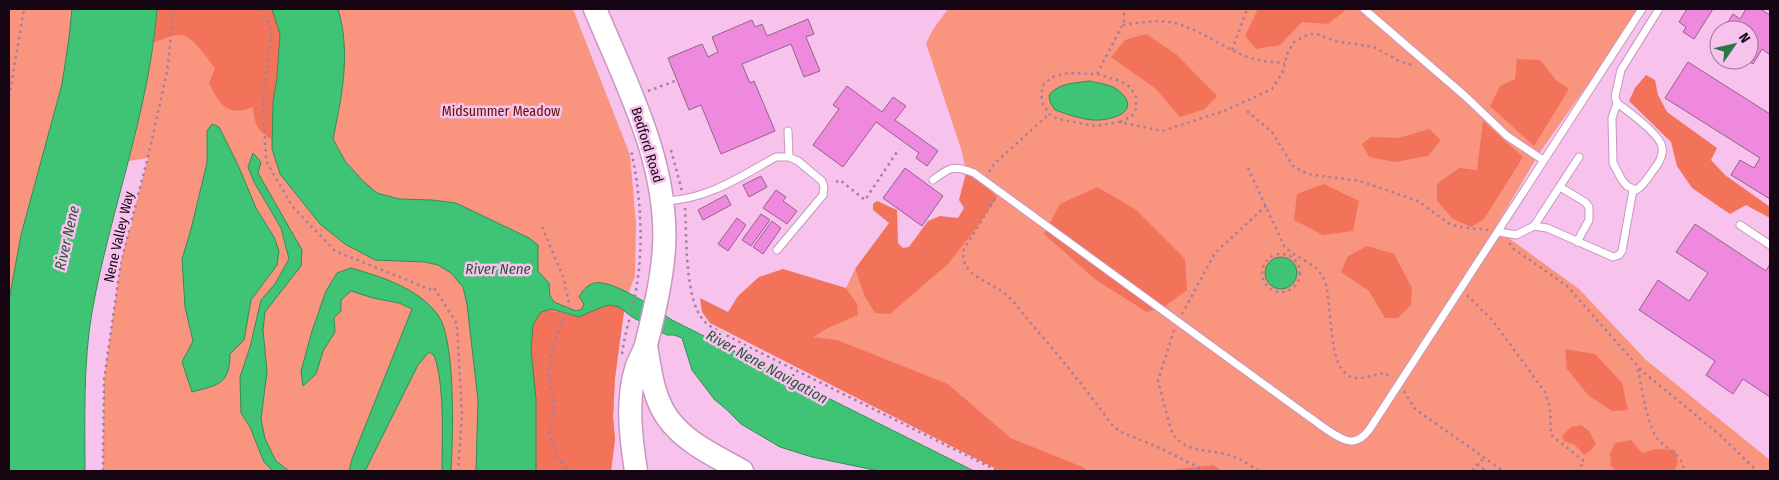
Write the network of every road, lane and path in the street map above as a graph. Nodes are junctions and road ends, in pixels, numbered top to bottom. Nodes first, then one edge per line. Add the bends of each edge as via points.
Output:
1 (24, 9) edge
2 (174, 9) edge
3 (262, 9) edge
4 (1124, 9) edge
5 (1247, 9) edge
6 (1364, 9) edge
7 (1642, 9) edge
8 (1659, 9) edge
9 (598, 11) edge
10 (1123, 26) junction
11 (1232, 50) junction
12 (1285, 63) junction
13 (1433, 68) junction
14 (1097, 74) junction
15 (675, 81) dead end
16 (648, 91) dead end
17 (9, 97) edge
18 (1617, 104) junction
19 (1247, 110) dead end
20 (1049, 114) junction
21 (1120, 122) junction
22 (788, 131) dead end
23 (630, 145) dead end
24 (899, 149) dead end
25 (789, 156) junction
26 (1579, 157) dead end
27 (1543, 160) junction
28 (1248, 168) dead end
29 (933, 180) dead end
30 (984, 180) junction
31 (836, 182) dead end
32 (1560, 187) junction
33 (1633, 190) junction
34 (1000, 192) junction
35 (674, 201) junction
36 (1266, 206) junction
37 (1740, 225) dead end
38 (1534, 226) junction
39 (542, 227) dead end
40 (1499, 232) junction
41 (1577, 242) junction
42 (1770, 246) edge
43 (777, 250) dead end
44 (1294, 256) junction
45 (1461, 288) junction
46 (629, 318) dead end
47 (1178, 321) junction
48 (647, 340) junction
49 (1638, 367) junction
50 (1399, 384) junction
51 (1484, 458) junction
52 (1477, 464) junction
53 (103, 471) edge
54 (458, 471) edge
55 (569, 471) edge
56 (636, 471) edge
57 (742, 471) edge
58 (998, 471) edge
59 (1206, 471) edge
60 (1259, 471) edge
61 (1473, 471) edge
62 (1486, 471) edge
63 (1503, 471) edge
64 (1578, 471) edge
65 (1684, 471) edge
66 (1757, 471) edge

1 - 17 path
2 - 53 path, Nene Valley Way via 167,72 121,261 104,380
3 - 54 path via 272,29 263,96 266,161 292,206 335,251 435,289 458,324 462,415
4 - 10 path
5 - 11 path
6 - 13 lane
7 - 27 lane
8 - 18 lane via 1621,70 1615,97
9 - 35 main road, Bedford Road via 655,161
10 - 11 path via 1170,22
10 - 14 path
11 - 12 path via 1251,58
12 - 13 path via 1294,42 1309,34 1317,34 1374,47 1399,61
12 - 21 path via 1272,89 1224,111 1162,131
13 - 27 lane via 1507,136
14 - 20 path via 1068,73 1052,77 1040,94
14 - 21 path via 1120,81 1130,87 1136,97 1132,116
15 - 16 path
18 - 33 lane via 1612,118 1613,163 1622,180
18 - 33 lane via 1658,138 1662,147 1658,164 1641,187
19 - 40 path via 1272,132 1293,166 1307,174 1360,181 1418,201 1448,223
20 - 21 path via 1058,120 1095,126
20 - 30 path via 994,164
22 - 25 lane
23 - 46 path via 636,169 641,243
24 - 31 path via 865,200 840,180
25 - 35 lane via 776,157 705,194
25 - 43 lane via 822,180 823,195
26 - 32 lane
27 - 40 lane
28 - 36 path
29 - 30 lane via 944,171 957,167
30 - 34 lane
32 - 38 lane
32 - 41 lane via 1590,207 1589,220
33 - 41 lane via 1622,251 1618,255
34 - 47 lane
34 - 59 path via 964,249 962,258 965,266 1006,294 1113,426
35 - 48 main road, Bedford Road
35 - 58 path via 694,306 705,322
36 - 44 path via 1280,240
36 - 47 path via 1211,259
37 - 42 lane
38 - 40 lane via 1516,235
38 - 41 lane via 1547,228
39 - 55 path via 564,279 569,304 553,346 548,372 555,407 549,433 557,457
40 - 45 lane
40 - 49 path via 1514,249 1567,286
44 - 44 path via 1300,269 1295,286 1279,292 1268,287 1262,275 1265,263 1282,254
44 - 50 path via 1318,271 1325,282 1336,356 1342,371 1357,378 1385,373
45 - 50 lane
45 - 64 path via 1493,321 1545,392 1550,407 1550,435 1584,461
47 - 50 lane via 1347,442 1364,436
47 - 60 path via 1158,381 1171,430 1185,445 1221,452
48 - 56 main road, Bedford Road via 636,370 631,404
48 - 57 main road, Bedford Road via 652,380 667,417 696,445
49 - 65 path via 1655,433 1660,442 1679,457
49 - 66 path via 1720,435
50 - 51 path via 1415,409
51 - 52 path
51 - 63 path
52 - 61 path
52 - 62 path

